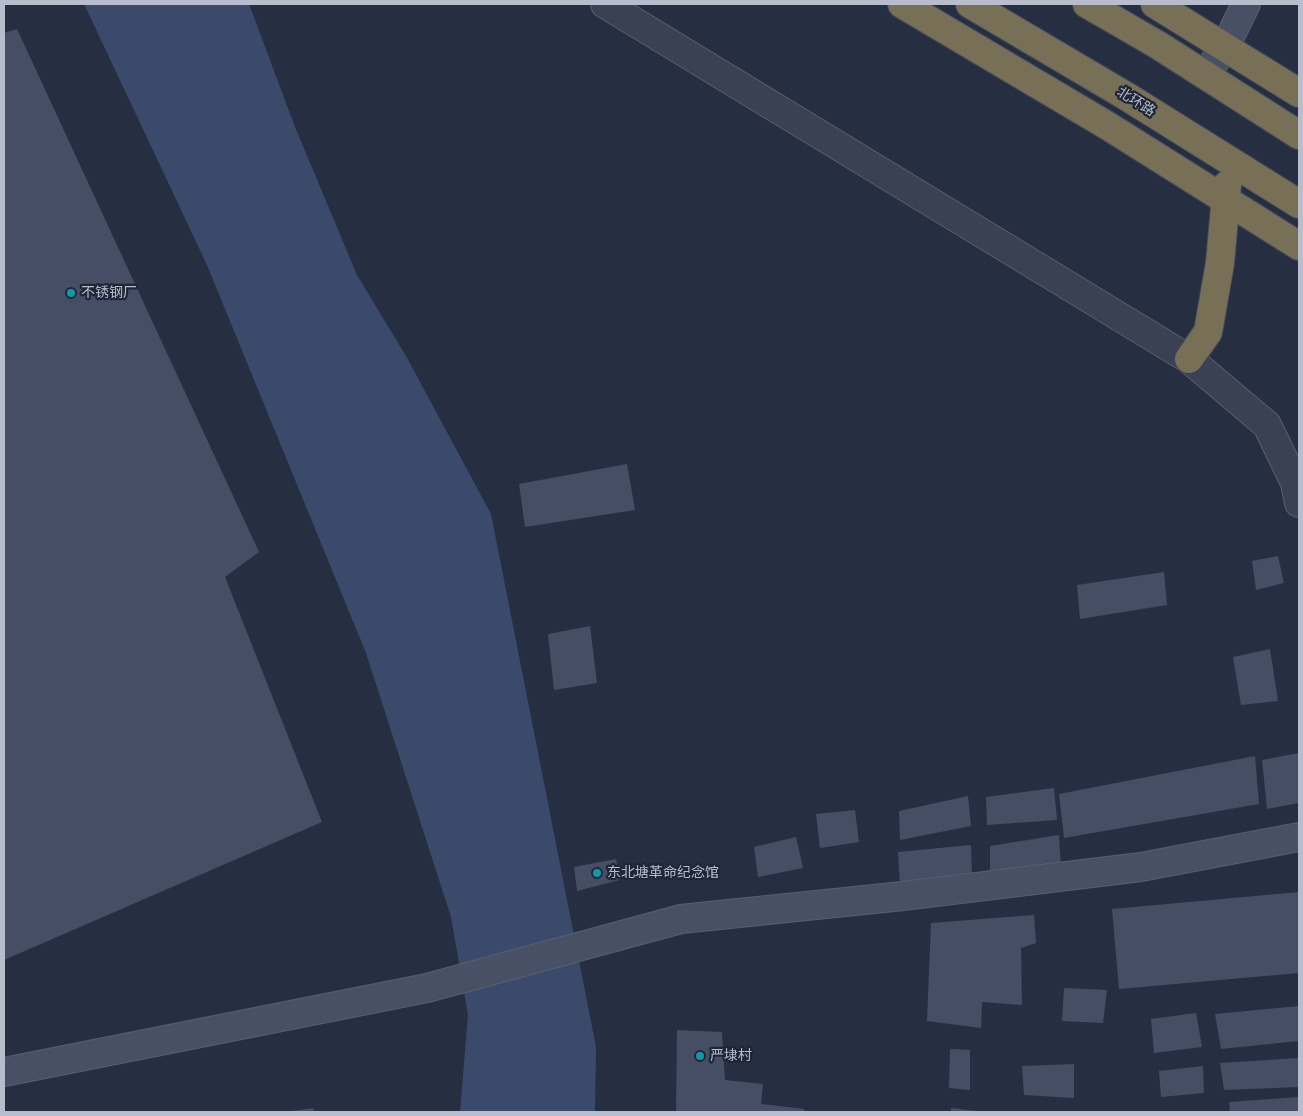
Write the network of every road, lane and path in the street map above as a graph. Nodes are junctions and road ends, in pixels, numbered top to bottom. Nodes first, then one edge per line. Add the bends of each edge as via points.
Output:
1 (606, 4) edge
2 (902, 4) edge
3 (970, 4) edge
4 (1087, 4) edge
5 (1155, 4) edge
6 (1246, 4) edge
7 (1225, 46) junction
8 (1205, 75) junction
9 (1299, 93) edge
10 (1299, 134) edge
11 (1226, 159) junction
12 (1226, 200) junction
13 (1299, 204) edge
14 (1299, 246) edge
15 (1189, 358) junction
16 (1299, 502) edge
17 (1299, 837) edge
18 (4, 1072) edge

1 - 15 street
2 - 12 highway
3 - 11 highway, 北环路
4 - 8 highway
5 - 7 highway
6 - 7 street
7 - 8 street
7 - 9 highway
8 - 10 highway
11 - 12 highway
11 - 13 highway, 北环路
12 - 14 highway
12 - 15 highway via 1220,263 1208,332
15 - 16 street via 1267,425 1295,483
17 - 18 street via 1141,866 904,896 681,919 427,988

